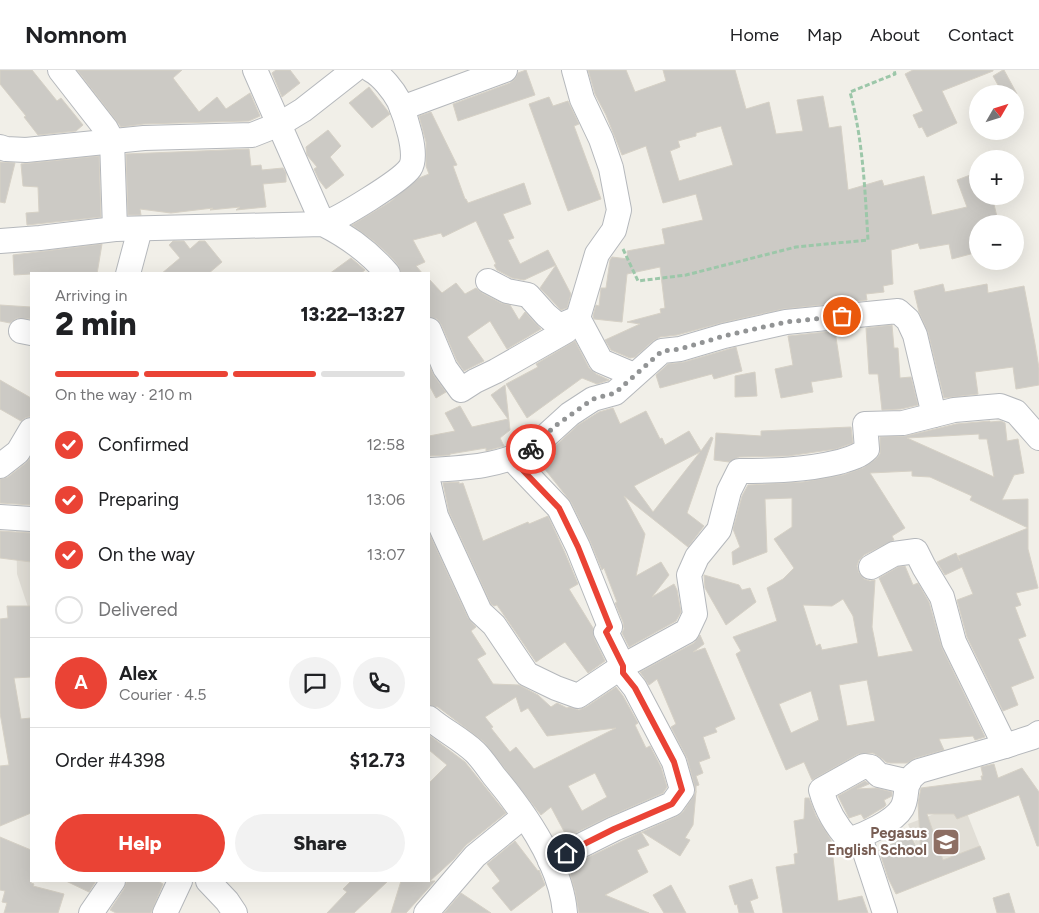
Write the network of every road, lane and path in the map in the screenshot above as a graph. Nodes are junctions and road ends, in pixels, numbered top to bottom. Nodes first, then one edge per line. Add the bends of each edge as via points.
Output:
1 (60, 70) edge
2 (255, 70) edge
3 (354, 70) edge
4 (371, 70) edge
5 (505, 70) edge
6 (574, 70) edge
7 (894, 70) edge
8 (402, 108) junction
9 (280, 124) junction
10 (112, 140) junction
11 (0, 147) edge
12 (323, 224) junction
13 (115, 229) junction
14 (140, 229) junction
15 (614, 230) junction
16 (0, 241) edge
17 (129, 272) edge
18 (386, 272) edge
19 (488, 281) dead end
20 (578, 318) junction
21 (430, 332) edge
22 (634, 375) junction
23 (934, 415) junction
24 (30, 432) edge
25 (1039, 438) edge
26 (532, 448) junction
27 (0, 466) edge
28 (430, 470) edge
29 (430, 489) edge
30 (0, 517) edge
31 (30, 519) edge
32 (871, 567) dead end
33 (623, 666) junction
34 (430, 719) edge
35 (1039, 733) edge
36 (1005, 746) junction
37 (909, 782) junction
38 (524, 816) junction
39 (860, 837) junction
40 (550, 860) junction
41 (112, 882) edge
42 (180, 882) edge
43 (209, 882) edge
44 (226, 909) edge
45 (91, 913) edge
46 (165, 913) edge
47 (426, 913) edge
48 (565, 913) edge
49 (886, 913) edge

1 - 10 street
2 - 9 street
3 - 9 street via 304,110
4 - 8 street via 378,74
5 - 8 street
6 - 15 street via 582,99 611,168 620,210
7 - 15 path via 895,74 850,92 857,120 868,240 796,247 686,275 638,281
8 - 12 street via 413,147 410,169 335,220
9 - 10 street via 252,135
9 - 12 street
10 - 11 street via 26,150
10 - 13 street
12 - 14 street
12 - 18 street via 368,254
13 - 14 street
13 - 16 street
14 - 17 street
15 - 20 street via 597,254
19 - 20 street via 507,291 528,295 559,326
20 - 21 street via 566,331 461,390 445,368
20 - 22 street via 600,361
22 - 23 street via 662,351 786,322 898,311 908,320 915,336
22 - 26 street via 615,393 593,399 570,414
23 - 25 street via 1000,406 1016,412
23 - 33 street via 903,423 865,424 867,449 854,458 817,468 739,471 729,491 719,530 697,557 689,575 695,614 687,630
24 - 27 street via 18,452
26 - 28 street via 514,458 468,468
26 - 33 street via 516,463 559,508 610,627 606,632
29 - 33 street via 436,516 480,612 494,626 527,674 578,696
30 - 31 street
32 - 36 street via 894,554 916,551 942,597 954,642
33 - 40 street via 623,673 635,688 674,762 682,790 672,804
34 - 38 street via 475,752
35 - 36 street
36 - 37 street via 919,771
37 - 39 street via 903,807 896,817
37 - 39 street via 879,775 871,767 864,766 820,790 841,832 849,840
38 - 40 street
38 - 47 street via 476,856
39 - 49 street
40 - 48 street via 564,898
41 - 45 street
42 - 46 street
43 - 44 street

